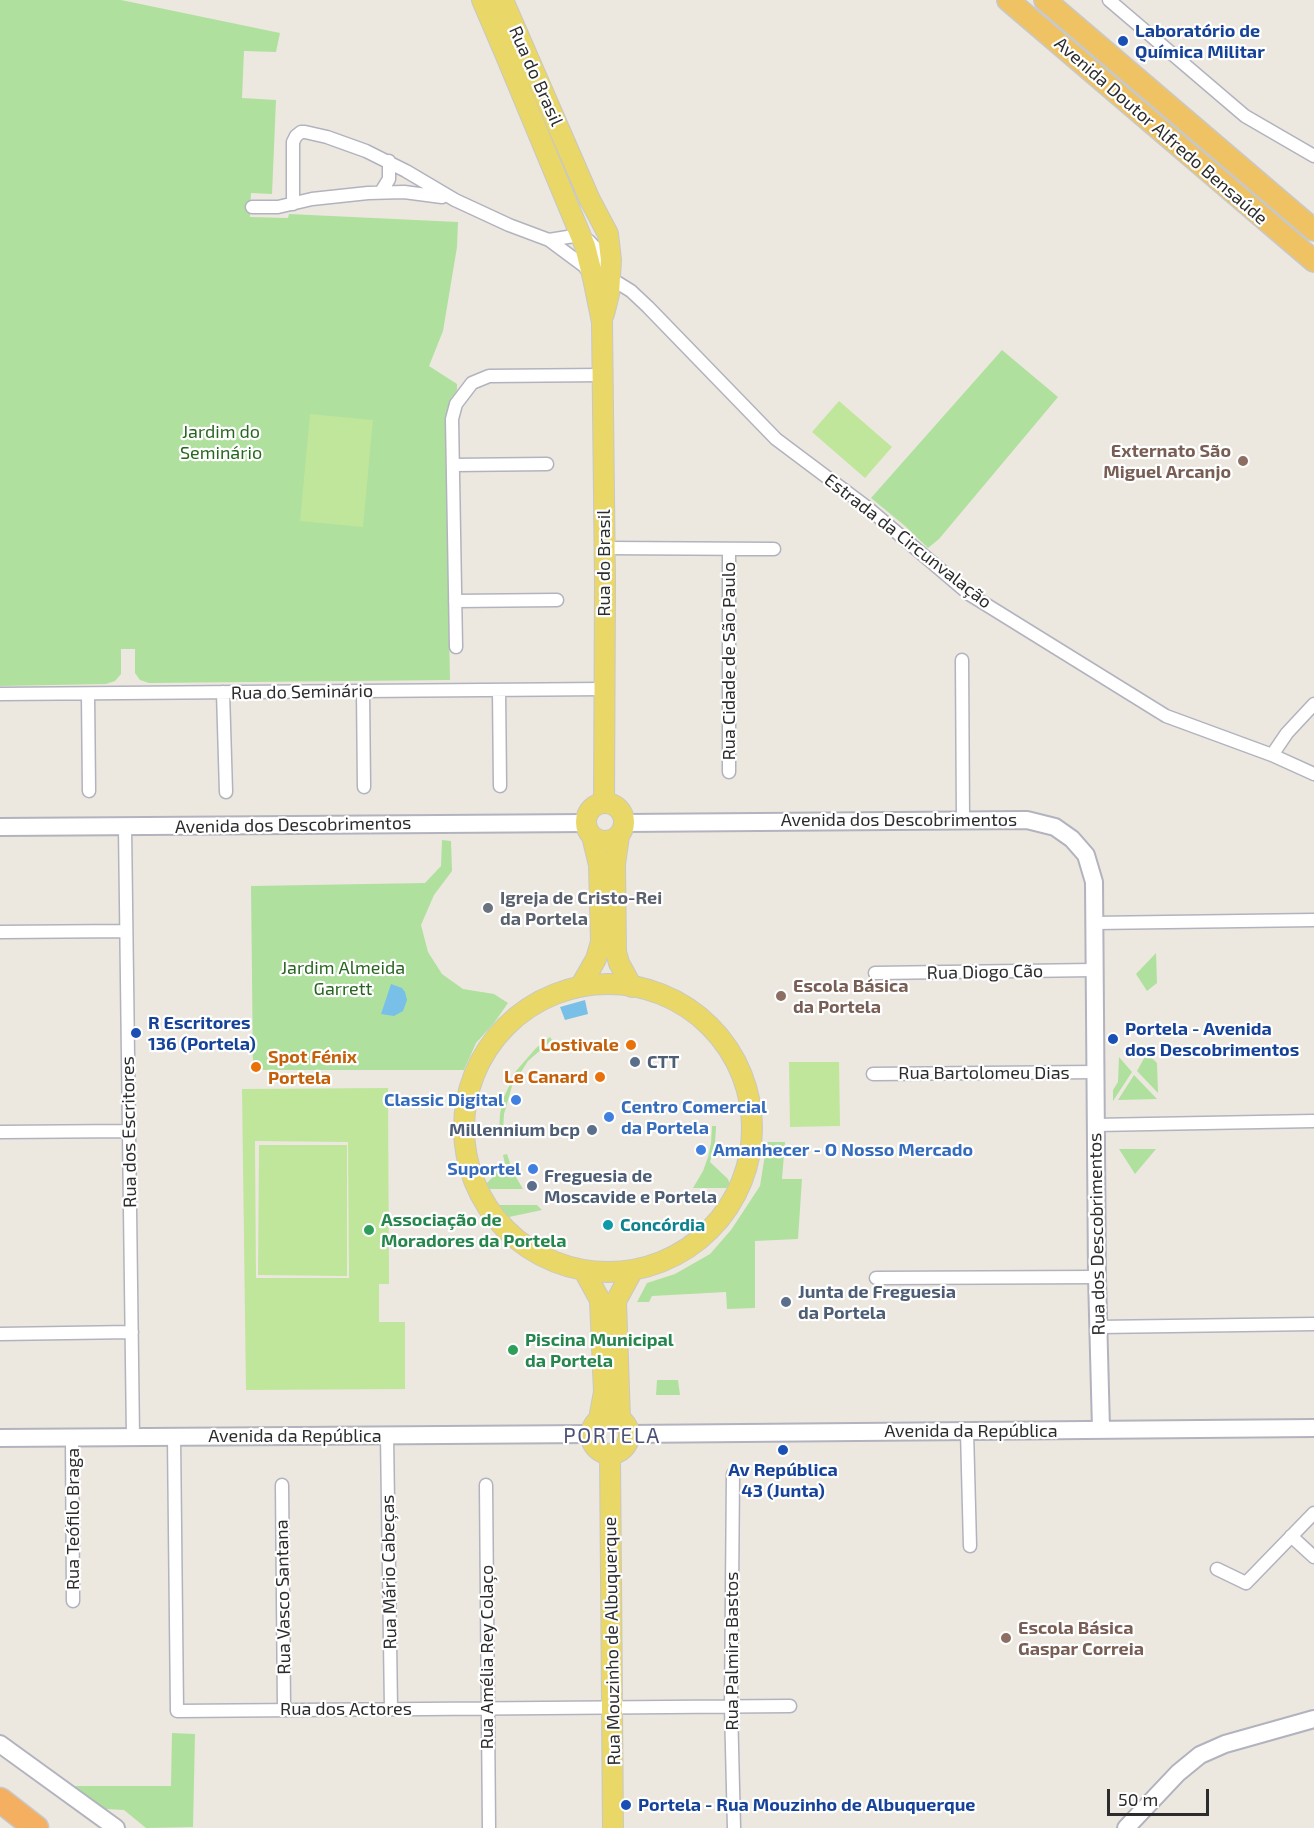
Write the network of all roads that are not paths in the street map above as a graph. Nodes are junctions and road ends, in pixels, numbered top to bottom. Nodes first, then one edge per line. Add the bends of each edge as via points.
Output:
1 (482, 0) edge
2 (503, 0) edge
3 (1008, 0) edge
4 (1045, 0) edge
5 (1109, 0) edge
6 (1314, 156) edge
7 (389, 161) junction
8 (381, 192) junction
9 (455, 200) junction
10 (293, 204) junction
11 (252, 207) dead end
12 (600, 219) junction
13 (1314, 230) edge
14 (549, 240) junction
15 (585, 241) junction
16 (562, 248) junction
17 (1314, 261) edge
18 (602, 278) junction
19 (603, 375) junction
20 (547, 464) dead end
21 (453, 465) junction
22 (604, 548) junction
23 (729, 549) junction
24 (774, 549) dead end
25 (557, 600) dead end
26 (455, 601) junction
27 (456, 647) dead end
28 (962, 660) dead end
29 (604, 689) junction
30 (499, 690) junction
31 (363, 691) junction
32 (223, 692) junction
33 (0, 694) edge
34 (88, 694) junction
35 (1314, 704) edge
36 (1272, 755) junction
37 (729, 772) dead end
38 (1314, 774) edge
39 (500, 786) dead end
40 (364, 787) dead end
41 (88, 791) dead end
42 (225, 792) dead end
43 (604, 803) junction
44 (963, 820) junction
45 (0, 827) edge
46 (125, 827) junction
47 (589, 830) junction
48 (621, 830) junction
49 (1314, 920) edge
50 (1094, 923) junction
51 (126, 931) junction
52 (0, 932) edge
53 (1094, 970) junction
54 (875, 973) dead end
55 (580, 987) junction
56 (632, 987) junction
57 (1095, 1038) joint
58 (1095, 1072) junction
59 (873, 1074) dead end
60 (1314, 1120) edge
61 (1095, 1125) junction
62 (129, 1131) junction
63 (0, 1132) edge
64 (584, 1270) junction
65 (633, 1270) junction
66 (1097, 1277) junction
67 (876, 1278) dead end
68 (1314, 1324) edge
69 (1099, 1327) junction
70 (132, 1332) junction
71 (0, 1334) edge
72 (595, 1426) junction
73 (624, 1426) junction
74 (1314, 1428) edge
75 (1101, 1429) junction
76 (967, 1431) junction
77 (387, 1436) junction
78 (133, 1437) junction
79 (174, 1437) junction
80 (0, 1438) edge
81 (72, 1438) junction
82 (610, 1454) junction
83 (733, 1474) dead end
84 (282, 1485) dead end
85 (486, 1485) dead end
86 (1314, 1513) edge
87 (1291, 1536) junction
88 (970, 1546) dead end
89 (1314, 1557) edge
90 (1217, 1569) dead end
91 (73, 1601) dead end
92 (790, 1706) dead end
93 (732, 1707) junction
94 (612, 1708) junction
95 (285, 1709) junction
96 (391, 1709) junction
97 (487, 1709) junction
98 (1314, 1719) edge
99 (0, 1744) edge
100 (0, 1800) edge
101 (36, 1828) edge
102 (116, 1828) edge
103 (489, 1828) edge
104 (613, 1828) edge
105 (734, 1828) edge
106 (1126, 1828) edge

1 - 15 main road, Rua do Brasil
2 - 12 main road, Rua do Brasil
3 - 17 highway, Avenida Doutor Alfredo Bensaúde
4 - 13 highway, Avenida Doutor Alfredo Bensaúde
5 - 6 street via 1245,116
7 - 8 street via 389,179
7 - 9 street
7 - 10 street via 327,137 298,134 293,142
8 - 9 street via 421,193
8 - 10 street
9 - 14 street, Estrada da Circunvalação
10 - 11 street
12 - 15 street via 597,232
12 - 18 main road, Rua do Brasil via 610,246
14 - 15 street
14 - 16 street, Estrada da Circunvalação
15 - 16 street via 571,250
15 - 18 main road, Rua do Brasil
16 - 18 street, Estrada da Circunvalação
18 - 19 main road, Rua do Brasil via 609,294 602,322
18 - 36 street, Estrada da Circunvalação via 631,291 776,439 868,508 969,594 1166,716
19 - 21 street via 489,376 472,383 456,404 452,419
19 - 22 main road, Rua do Brasil
20 - 21 street
21 - 26 street
22 - 23 street, Rua Cidade de São Paulo
22 - 29 main road, Rua do Brasil
23 - 24 street, Rua Cidade de São Paulo
23 - 37 street, Rua Cidade de São Paulo
25 - 26 street
26 - 27 street
28 - 44 street
29 - 30 street, Rua do Seminário
29 - 43 main road, Rua do Brasil
30 - 31 street, Rua do Seminário
30 - 39 street
31 - 32 street, Rua do Seminário
31 - 40 street
32 - 34 street, Rua do Seminário
32 - 42 street
33 - 34 street, Rua do Seminário
34 - 41 street
35 - 36 street
36 - 38 street, Estrada da Circunvalação
43 - 47 main road via 587,815
43 - 48 main road via 622,814
44 - 48 street, Avenida dos Descobrimentos
44 - 50 street, Avenida dos Descobrimentos via 1028,819 1055,827 1072,839 1086,855 1094,882
45 - 46 street, Avenida dos Descobrimentos
46 - 47 street, Avenida dos Descobrimentos
46 - 51 street, Rua dos Escritores
47 - 48 main road via 602,841 608,841
47 - 55 main road via 599,864 601,942 597,959
48 - 56 main road via 615,864 616,952
49 - 50 street
50 - 53 street, Avenida dos Descobrimentos
51 - 52 street
51 - 62 street, Rua dos Escritores
53 - 54 street, Rua Diogo Cão
53 - 57 street, Avenida dos Descobrimentos
55 - 56 main road
55 - 64 main road via 539,1001 498,1034 472,1078 463,1130 472,1180 500,1225 541,1257
56 - 65 main road via 674,1000 715,1032 742,1076 752,1127 743,1179 717,1223 676,1256
57 - 58 street, Rua dos Descobrimentos
58 - 59 street, Rua Bartolomeu Dias
58 - 61 street, Rua dos Descobrimentos
60 - 61 street
61 - 66 street, Rua dos Descobrimentos
62 - 63 street
62 - 70 street, Rua dos Escritores
64 - 65 main road
64 - 72 main road via 600,1300 604,1392
65 - 73 main road via 616,1301
66 - 67 street
66 - 69 street, Rua dos Descobrimentos
68 - 69 street
69 - 75 street, Rua dos Descobrimentos
70 - 71 street
70 - 78 street, Rua dos Escritores
72 - 73 main road via 613,1416
72 - 77 street, Avenida da República
72 - 82 main road via 594,1446
73 - 76 street, Avenida da República
73 - 82 main road via 626,1445
74 - 75 street, Avenida da República
75 - 76 street, Avenida da República
76 - 88 street
77 - 79 street, Avenida da República
77 - 96 street, Rua Mário Cabeças
78 - 79 street, Avenida da República
78 - 81 street, Avenida da República
79 - 95 street, Rua dos Actores via 177,1711
80 - 81 street, Avenida da República
81 - 91 street, Rua Teófilo Braga
82 - 94 main road, Rua Mouzinho de Albuquerque
83 - 93 street, Rua Palmira Bastos
84 - 95 street, Rua Vasco Santana
85 - 97 street, Rua Amélia Rey Colaço
86 - 87 street
87 - 89 street
87 - 90 street via 1246,1583
92 - 93 street, Rua dos Actores
93 - 94 street, Rua dos Actores
93 - 105 street, Rua Palmira Bastos
94 - 97 street, Rua dos Actores
94 - 104 main road, Rua Mouzinho de Albuquerque
95 - 96 street, Rua dos Actores
96 - 97 street, Rua dos Actores
97 - 103 street, Rua Amélia Rey Colaço
98 - 106 street via 1200,1755
99 - 102 street
100 - 101 highway

